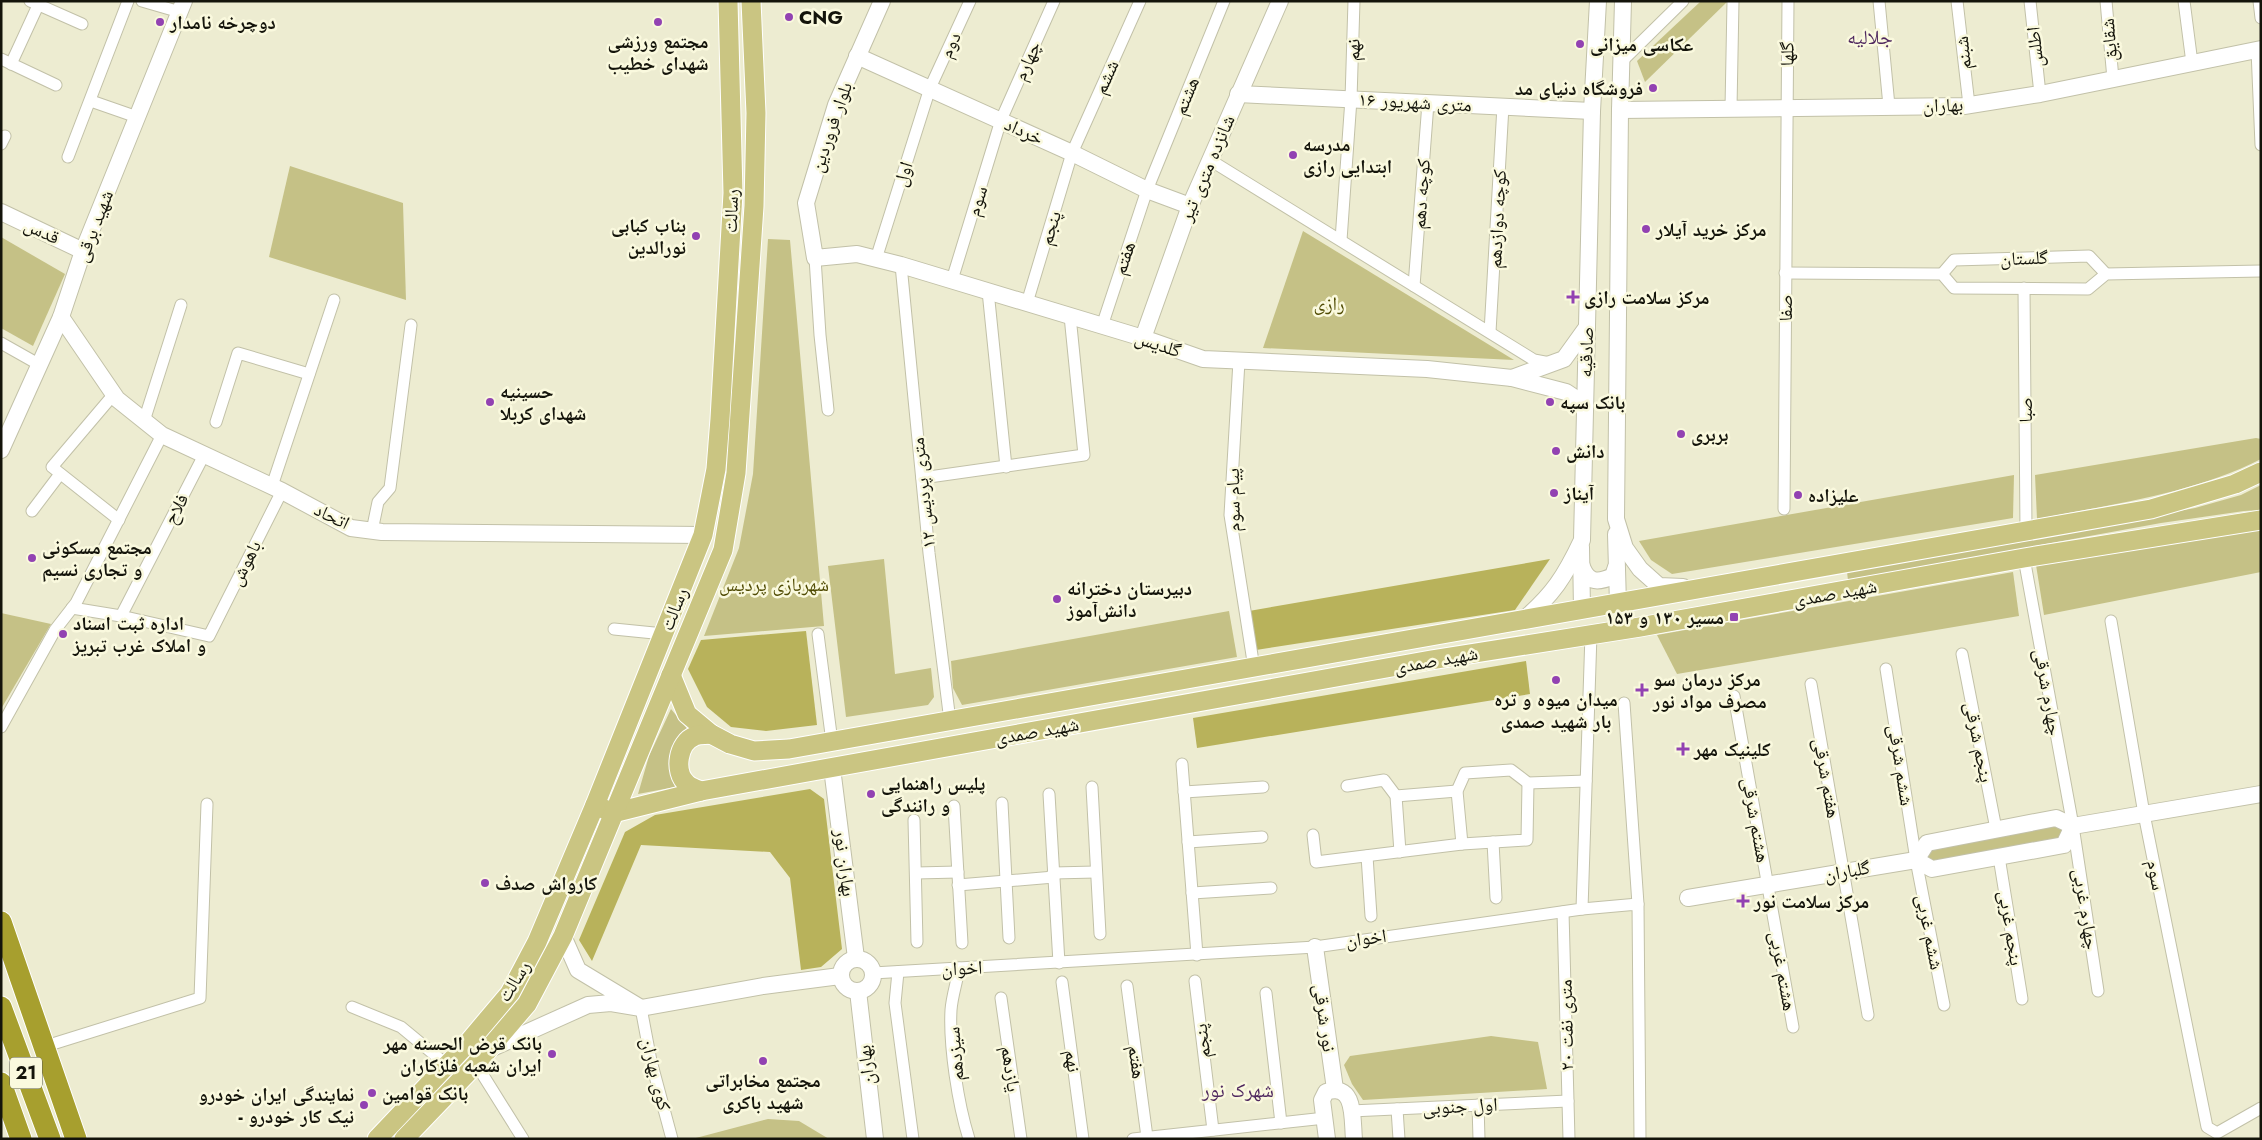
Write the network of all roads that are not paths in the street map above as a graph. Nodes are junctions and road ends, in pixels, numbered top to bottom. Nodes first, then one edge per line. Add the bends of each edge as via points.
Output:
1 (128, 1) edge
2 (142, 1) edge
3 (728, 1) edge
4 (751, 1) edge
5 (882, 1) edge
6 (970, 1) edge
7 (1054, 1) edge
8 (1140, 1) edge
9 (1224, 1) edge
10 (1280, 1) edge
11 (1354, 1) edge
12 (1598, 1) edge
13 (1623, 1) edge
14 (1683, 1) edge
15 (1733, 1) edge
16 (1788, 1) edge
17 (1879, 1) edge
18 (1957, 1) edge
19 (2030, 1) edge
20 (2106, 1) edge
21 (2184, 1) edge
22 (2259, 1) edge
23 (36, 2) edge
24 (182, 7) edge
25 (2261, 18) edge
26 (82, 24) dead end
27 (2259, 49) edge
28 (857, 56) junction
29 (6, 62) edge
30 (1621, 62) junction
31 (2192, 63) junction
32 (2113, 79) junction
33 (56, 85) dead end
34 (930, 88) junction
35 (1238, 94) junction
36 (2040, 94) junction
37 (1352, 99) junction
38 (90, 101) junction
39 (1428, 103) junction
40 (1969, 105) junction
41 (1504, 106) junction
42 (1889, 106) junction
43 (1731, 108) junction
44 (1786, 108) junction
45 (1592, 110) junction
46 (1620, 110) junction
47 (137, 117) junction
48 (1001, 120) junction
49 (2261, 145) edge
50 (1072, 153) junction
51 (68, 157) dead end
52 (1210, 160) junction
53 (1147, 190) junction
54 (1190, 206) junction
55 (1, 212) edge
56 (1341, 240) junction
57 (83, 251) junction
58 (815, 258) junction
59 (876, 259) junction
60 (901, 265) junction
61 (2261, 272) edge
62 (1785, 273) junction
63 (1942, 274) junction
64 (2106, 274) junction
65 (952, 280) junction
66 (1414, 286) junction
67 (2024, 288) junction
68 (988, 291) junction
69 (334, 300) dead end
70 (1027, 303) junction
71 (181, 305) dead end
72 (1070, 316) junction
73 (61, 318) junction
74 (411, 325) dead end
75 (1102, 326) junction
76 (1587, 326) junction
77 (1490, 332) junction
78 (1143, 338) junction
79 (1, 343) edge
80 (1238, 361) junction
81 (1551, 364) junction
82 (40, 365) junction
83 (309, 374) junction
84 (1512, 378) junction
85 (114, 394) junction
86 (1584, 404) junction
87 (828, 410) dead end
88 (144, 421) junction
89 (216, 422) dead end
90 (162, 435) junction
91 (1, 450) edge
92 (204, 455) junction
93 (1006, 467) junction
94 (2261, 472) edge
95 (60, 474) junction
96 (922, 478) junction
97 (277, 489) junction
98 (1784, 509) dead end
99 (32, 511) dead end
100 (1616, 519) junction
101 (119, 520) junction
102 (2261, 520) edge
103 (372, 530) junction
104 (2026, 531) junction
105 (704, 535) junction
106 (1582, 540) junction
107 (2024, 558) junction
108 (1581, 564) junction
109 (1829, 564) junction
110 (1616, 567) junction
111 (1692, 588) junction
112 (1834, 593) junction
113 (1618, 604) junction
114 (72, 608) junction
115 (1582, 610) junction
116 (121, 616) junction
117 (1522, 621) junction
118 (2111, 621) dead end
119 (614, 629) dead end
120 (664, 634) junction
121 (818, 634) dead end
122 (1591, 634) junction
123 (1962, 654) dead end
124 (1254, 668) junction
125 (1886, 669) dead end
126 (671, 675) junction
127 (1811, 684) dead end
128 (1130, 689) junction
129 (1090, 696) junction
130 (1734, 696) dead end
131 (1624, 703) dead end
132 (1137, 713) junction
133 (950, 721) junction
134 (1094, 721) junction
135 (1, 727) edge
136 (711, 734) junction
137 (832, 742) junction
138 (1182, 764) dead end
139 (832, 768) junction
140 (1586, 781) junction
141 (1528, 783) junction
142 (1347, 786) dead end
143 (1092, 787) dead end
144 (1263, 787) dead end
145 (701, 791) junction
146 (1456, 791) junction
147 (1184, 792) junction
148 (1049, 794) dead end
149 (2261, 794) edge
150 (1396, 796) junction
151 (1002, 803) dead end
152 (207, 804) dead end
153 (595, 806) junction
154 (954, 806) dead end
155 (613, 813) junction
156 (2144, 814) junction
157 (914, 820) dead end
158 (2073, 826) junction
159 (1996, 829) junction
160 (1314, 834) dead end
161 (1262, 837) dead end
162 (1188, 842) junction
163 (1493, 842) junction
164 (1462, 844) junction
165 (1400, 852) junction
166 (1367, 856) junction
167 (1999, 857) junction
168 (1916, 860) junction
169 (958, 872) junction
170 (1096, 872) junction
171 (1843, 872) junction
172 (916, 873) junction
173 (1054, 875) junction
174 (1005, 881) junction
175 (958, 885) junction
176 (1767, 885) junction
177 (1271, 888) dead end
178 (1192, 893) junction
179 (1496, 898) dead end
180 (1688, 898) dead end
181 (1638, 904) junction
182 (1582, 910) junction
183 (1563, 912) junction
184 (1371, 916) dead end
185 (1, 922) edge
186 (1100, 934) dead end
187 (562, 936) junction
188 (1008, 938) dead end
189 (917, 942) dead end
190 (962, 943) dead end
191 (1315, 947) junction
192 (1197, 955) junction
193 (856, 958) junction
194 (1058, 963) junction
195 (959, 968) junction
196 (898, 972) junction
197 (873, 973) junction
198 (840, 976) junction
199 (1195, 981) dead end
200 (1062, 982) dead end
201 (1127, 986) dead end
202 (858, 991) junction
203 (2098, 991) dead end
204 (1266, 993) dead end
205 (1001, 998) dead end
206 (2022, 999) dead end
207 (1944, 1005) dead end
208 (1, 1007) edge
209 (352, 1007) dead end
210 (641, 1008) junction
211 (1868, 1015) dead end
212 (1793, 1028) dead end
213 (46, 1046) junction
214 (482, 1057) junction
215 (447, 1064) junction
216 (1, 1083) edge
217 (1335, 1089) junction
218 (1568, 1101) junction
219 (1478, 1105) junction
220 (2261, 1108) edge
221 (1397, 1109) junction
222 (1351, 1111) junction
223 (1324, 1118) junction
224 (1281, 1123) junction
225 (1248, 1126) junction
226 (1212, 1130) junction
227 (1179, 1136) edge
228 (1147, 1137) junction
229 (21, 1139) edge
230 (50, 1139) edge
231 (76, 1139) edge
232 (377, 1139) edge
233 (404, 1139) edge
234 (523, 1139) edge
235 (672, 1139) edge
236 (875, 1139) edge
237 (913, 1139) edge
238 (969, 1139) edge
239 (1022, 1139) edge
240 (1083, 1139) edge
241 (1133, 1139) edge
242 (1249, 1139) edge
243 (1327, 1139) edge
244 (1354, 1139) edge
245 (1399, 1139) edge
246 (1479, 1139) edge
247 (1569, 1139) edge
248 (1640, 1139) edge

1 - 38 street
2 - 24 street
3 - 105 main road, رسالت via 733,193 716,469
4 - 126 main road, رسالت via 756,112 754,206 736,473 723,550
5 - 28 street, بلوار فروردین
6 - 34 street, دوم
7 - 48 street, چهارم
8 - 50 street, ششم
9 - 53 street, هشتم
10 - 35 street, شانزده متری تیر
11 - 37 street, نهم
12 - 45 street, صادقیه
13 - 30 street, صادقیه
14 - 30 street
15 - 43 street
16 - 44 street, گلها
17 - 42 street
18 - 40 street, شبنم
19 - 36 street, اطلس
20 - 32 street, شقایق
21 - 31 street
22 - 25 street
23 - 26 street
23 - 29 street
24 - 47 street, شهید برقی
27 - 31 street, بهاران
27 - 49 street
28 - 34 street, خرداد
28 - 58 street, بلوار فروردین via 836,105 806,203
29 - 33 street
30 - 46 street, صادقیه
31 - 32 street, بهاران
32 - 36 street, بهاران
34 - 48 street, خرداد
34 - 59 street, اول
35 - 37 street, ۱۶ متری شهریور
35 - 52 street, شانزده متری تیر
36 - 40 street, بهاران
37 - 39 street, ۱۶ متری شهریور
37 - 56 street, نهم
38 - 47 street
38 - 51 street
39 - 41 street, ۱۶ متری شهریور
39 - 66 street, کوچه دهم
40 - 42 street, بهاران
41 - 45 street, ۱۶ متری شهریور
41 - 77 street, کوچه دوازدهم
42 - 44 street, بهاران
43 - 44 street, بهاران
43 - 46 street, بهاران
44 - 62 street, صفا
45 - 76 street, صادقیه
46 - 100 street, صادقیه
47 - 57 street, شهید برقی
48 - 50 street, خرداد
48 - 65 street, سوم
50 - 53 street, خرداد
50 - 70 street, پنجم
52 - 54 street, شانزده متری تیر
52 - 56 street
53 - 54 street, خرداد
53 - 75 street, هفتم
54 - 78 street, شانزده متری تیر
55 - 57 street, قدس
56 - 66 street
57 - 73 street, شهید برقی
58 - 59 street, گلدیس via 857,254
58 - 87 street
59 - 60 street, گلدیس
60 - 65 street, گلدیس
60 - 96 street, ۱۲ متری پردیس
61 - 64 street
62 - 63 street
62 - 98 street, صفا
63 - 64 street, گلستان via 1954,260 2089,256
63 - 67 street, گلستان via 1954,288
64 - 67 street, گلستان via 2088,289
65 - 68 street, گلدیس
66 - 77 street
67 - 104 street, صبا
68 - 70 street, گلدیس
68 - 93 street
69 - 83 street, باهوش
70 - 72 street, گلدیس
71 - 88 street
72 - 75 street, گلدیس
72 - 93 street via 1084,455
73 - 82 street, شهید برقی
73 - 85 street, اتحاد
74 - 103 street via 390,488 378,502
75 - 78 street, گلدیس
76 - 81 street via 1564,358
76 - 86 street, صادقیه
77 - 81 street via 1534,360
78 - 80 street, گلدیس via 1203,359
79 - 82 street
80 - 84 street, گلدیس via 1427,369
80 - 124 street, پیام سوم via 1230,515
81 - 84 street
82 - 91 street, شهید برقی
83 - 89 street via 238,353
83 - 97 street, باهوش
84 - 86 street, گلدیس via 1566,392
85 - 88 street, اتحاد
85 - 95 street via 52,467
86 - 106 street, صادقیه
88 - 90 street, اتحاد
90 - 92 street, اتحاد
90 - 101 street
92 - 97 street, اتحاد
92 - 116 street, فلاح
93 - 96 street
94 - 104 main road, شهید صمدی via 2235,484 2151,508
95 - 99 street
95 - 101 street
96 - 133 street, ۱۲ متری پردیس
97 - 103 street, اتحاد via 351,528
97 - 116 street, باهوش via 209,636
100 - 110 street
100 - 111 street, صادقیه via 1625,548 1640,570 1660,586
101 - 114 street
102 - 107 main road, شهید صمدی
103 - 105 street, اتحاد
104 - 109 main road, شهید صمدی
105 - 120 main road, رسالت
106 - 108 street
106 - 117 street, صادقیه via 1570,567 1545,601
107 - 112 main road, شهید صمدی
107 - 158 street, چهارم شرقی
108 - 110 street via 1585,575 1593,580 1613,576
108 - 115 street
109 - 111 main road, شهید صمدی
109 - 112 main road
110 - 113 street
111 - 113 main road, شهید صمدی
112 - 122 main road, شهید صمدی
113 - 115 main road, شهید صمدی
114 - 116 street
114 - 135 street via 55,630
115 - 117 main road, شهید صمدی
117 - 124 main road, شهید صمدی
118 - 156 street, سوم
119 - 120 street
120 - 153 main road, رسالت
121 - 137 street
122 - 132 main road, شهید صمدی
122 - 140 street
123 - 159 street, پنجم شرقی
124 - 128 main road, شهید صمدی
125 - 168 street, ششم شرقی
126 - 136 main road, شهید صمدی via 687,714
126 - 155 main road, رسالت
127 - 171 street, هفتم شرقی
128 - 129 main road, شهید صمدی
128 - 132 main road via 1122,698 1123,707
129 - 133 main road, شهید صمدی
129 - 134 main road via 1102,704 1100,717
130 - 176 street, هشتم شرقی
131 - 181 street
132 - 134 main road, شهید صمدی
133 - 137 main road, شهید صمدی
134 - 139 main road, شهید صمدی
136 - 137 main road, شهید صمدی via 754,751
136 - 145 main road via 695,736 685,743 679,756 680,771 686,783
138 - 147 street
139 - 145 main road, شهید صمدی
139 - 193 street, بهاران نور
140 - 141 street
140 - 182 street
141 - 146 street via 1511,770 1465,773
141 - 163 street via 1527,840
142 - 150 street via 1384,780
143 - 170 street
144 - 147 street
145 - 155 main road, شهید صمدی
146 - 150 street
146 - 164 street
147 - 162 street
148 - 173 street
149 - 156 street
150 - 165 street
151 - 174 street
152 - 213 street via 200,998
153 - 155 main road
153 - 215 main road, رسالت via 537,942 510,993
154 - 169 street
155 - 187 main road, رسالت
156 - 158 street
156 - 220 street, سوم via 2207,1127 2217,1133
157 - 172 street
158 - 159 street via 2056,818
158 - 167 street via 2064,845
158 - 203 street, چهارم غربی
159 - 168 street via 1927,842
160 - 166 street via 1316,862
161 - 162 street
162 - 178 street
163 - 164 street
163 - 179 street
164 - 165 street
165 - 166 street
166 - 184 street
167 - 168 street via 1932,869
167 - 206 street, پنجم غربی
168 - 171 street, گلباران
168 - 207 street, ششم غربی
169 - 172 street
169 - 175 street
170 - 173 street
170 - 186 street
171 - 176 street, گلباران
171 - 211 street, هفتم شرقی
172 - 189 street
173 - 174 street
173 - 194 street
174 - 175 street
174 - 188 street
175 - 190 street
176 - 180 street, گلباران
176 - 212 street, هشتم غربی
177 - 178 street
178 - 192 street
181 - 182 street, اخوان
181 - 248 street
182 - 183 street, اخوان
183 - 191 street, اخوان
183 - 218 street, ۲۰ متری نفت
185 - 213 highway
187 - 210 street via 578,970
187 - 214 main road, رسالت via 527,1004
191 - 192 street, اخوان
191 - 217 street, نور شرقی
192 - 194 street, اخوان
193 - 197 street via 866,961
193 - 198 street via 843,966
194 - 195 street, اخوان
195 - 196 street, اخوان
195 - 238 street, سیزدهم via 952,1009 952,1036 960,1112
196 - 197 street, اخوان
196 - 237 street via 895,1003
197 - 202 street via 868,987
198 - 202 street via 848,989
198 - 210 street
199 - 226 street, پنجم
200 - 240 street, نهم
201 - 228 street, هفتم
202 - 236 street, بهاران
204 - 224 street
205 - 239 street, یازدهم
208 - 230 highway, 21
209 - 215 street via 401,1027
210 - 214 street via 611,1003 588,1005
210 - 235 street, کوی بهاران
213 - 231 highway
214 - 233 main road, رسالت
214 - 234 street
215 - 232 main road, رسالت
216 - 229 highway, 21
217 - 222 street via 1349,1097
217 - 223 street via 1326,1092 1322,1100
218 - 219 street, اول جنوبی
218 - 247 street, ۲۰ متری نفت
219 - 221 street, اول جنوبی
219 - 246 street
221 - 222 street, اول جنوبی
221 - 245 street
222 - 244 street
223 - 224 street
223 - 243 street
224 - 225 street
225 - 226 street
225 - 242 street
226 - 227 street
227 - 228 street
228 - 241 street

